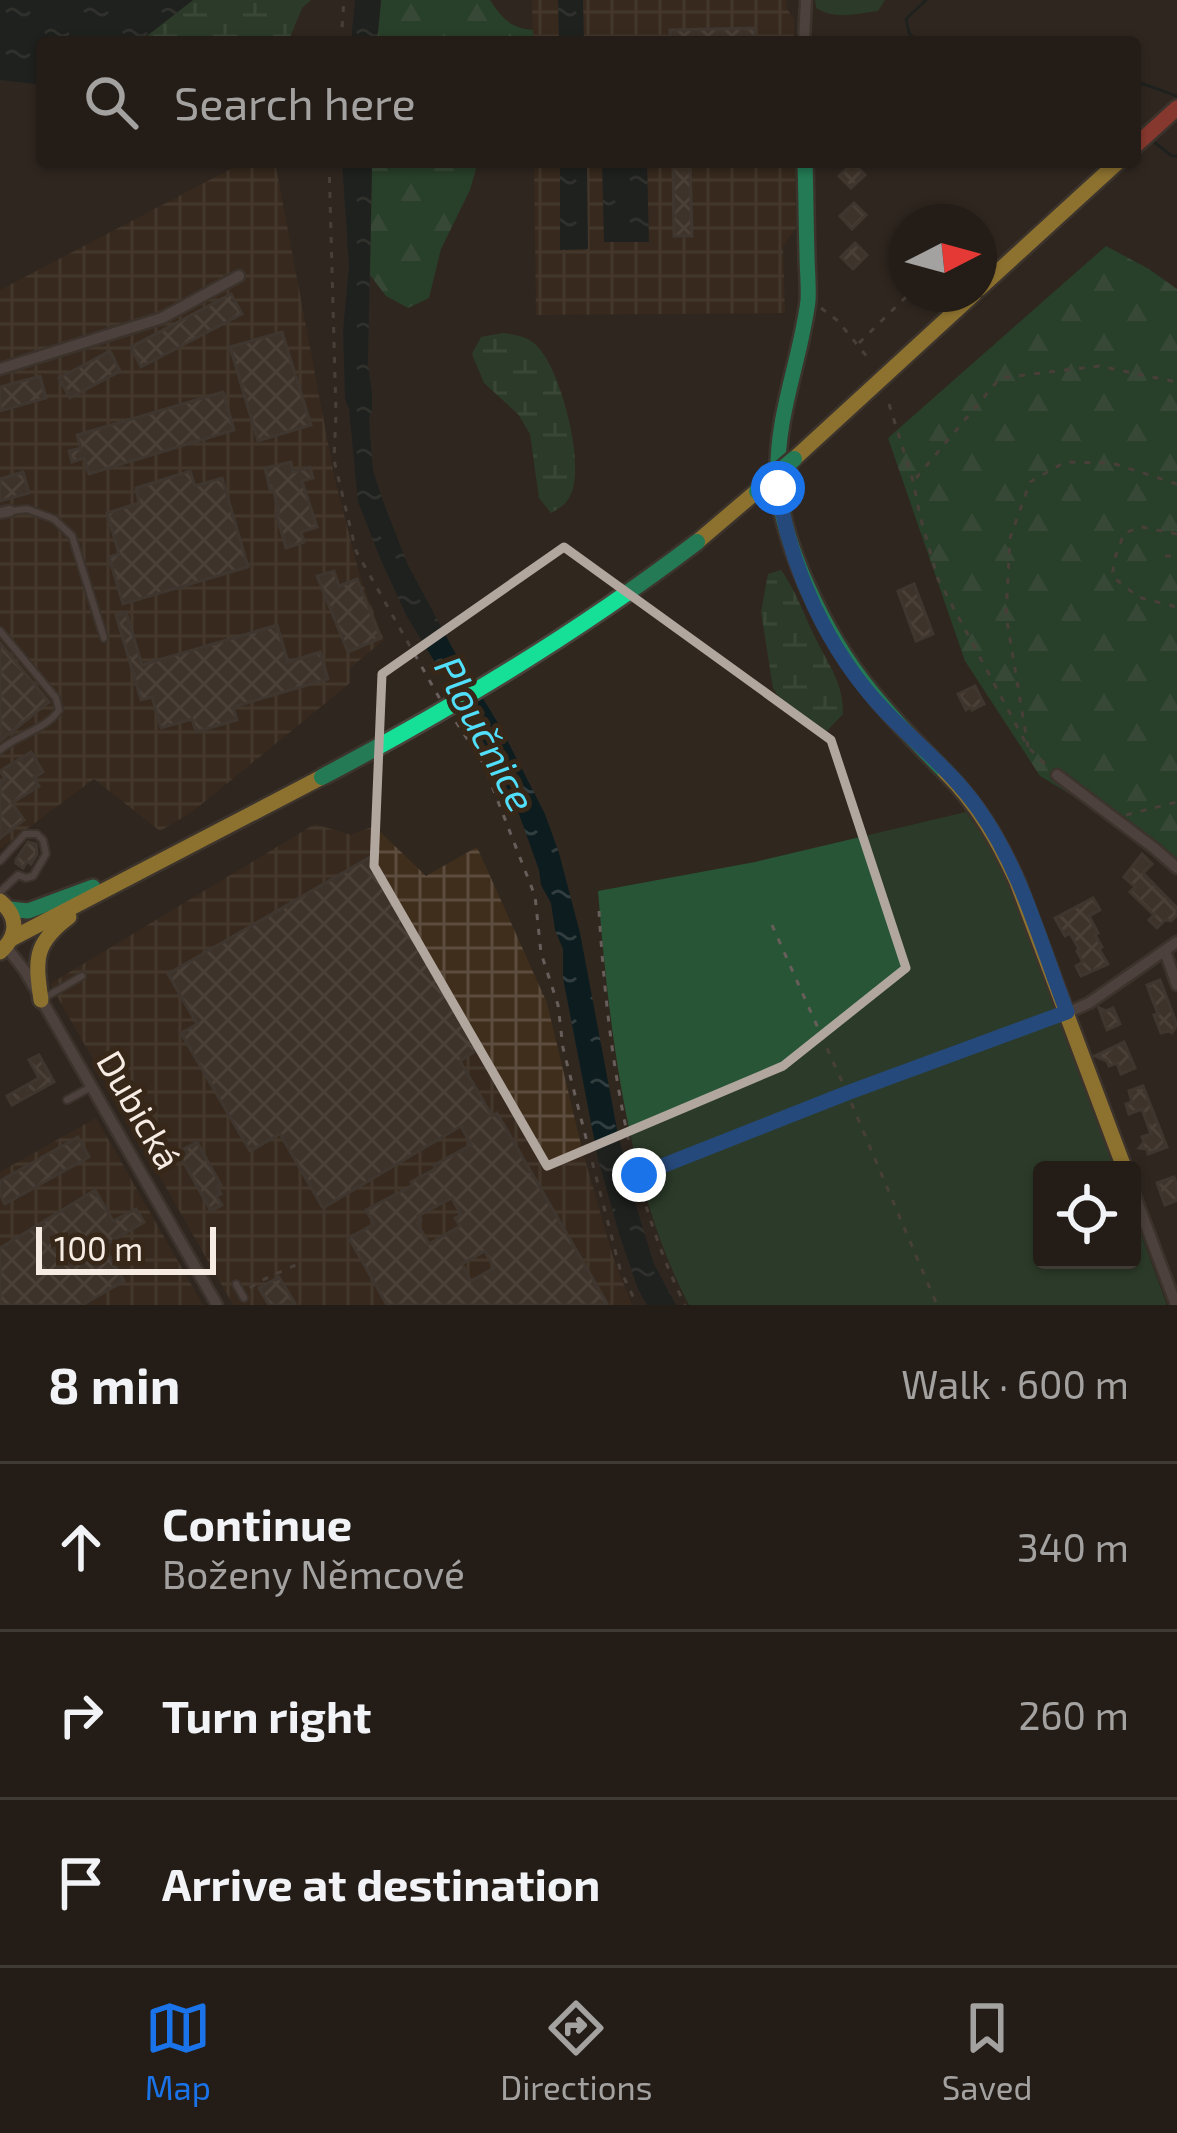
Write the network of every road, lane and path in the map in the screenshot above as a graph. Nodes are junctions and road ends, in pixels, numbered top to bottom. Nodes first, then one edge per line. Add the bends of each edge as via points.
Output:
1 (344, 0) edge
2 (806, 0) edge
3 (341, 36) edge
4 (804, 36) edge
5 (1177, 108) edge
6 (1141, 141) edge
7 (329, 168) edge
8 (805, 168) edge
9 (1111, 168) edge
10 (997, 273) edge
11 (239, 276) dead end
12 (808, 299) junction
13 (891, 312) edge
14 (954, 312) edge
15 (858, 344) junction
16 (868, 358) dead end
17 (0, 369) edge
18 (1177, 382) edge
19 (889, 404) dead end
20 (913, 481) junction
21 (1177, 484) edge
22 (5, 512) edge
23 (1177, 534) edge
24 (1165, 556) dead end
25 (1177, 556) edge
26 (1177, 607) edge
27 (0, 631) edge
28 (104, 638) dead end
29 (1028, 747) junction
30 (0, 750) edge
31 (1057, 776) joint
32 (1177, 802) edge
33 (1114, 818) junction
34 (0, 861) edge
35 (1177, 868) edge
36 (128, 875) junction
37 (3, 901) edge
38 (598, 911) dead end
39 (772, 925) dead end
40 (1177, 942) edge
41 (7, 946) edge
42 (1165, 951) junction
43 (82, 976) dead end
44 (1177, 985) edge
45 (41, 1000) junction
46 (1067, 1012) junction
47 (91, 1087) junction
48 (847, 1093) junction
49 (67, 1100) dead end
50 (1123, 1161) edge
51 (639, 1175) junction
52 (1141, 1211) edge
53 (302, 1262) dead end
54 (236, 1284) dead end
55 (244, 1296) joint
56 (217, 1305) edge
57 (637, 1305) edge
58 (685, 1305) edge
59 (937, 1305) edge
60 (1176, 1305) edge

1 - 3 path
2 - 4 street
5 - 6 main road
7 - 57 path via 334,460 356,551 505,814 535,896 568,1070 620,1269
8 - 12 main road
9 - 10 main road
11 - 17 street via 162,318
12 - 15 path
12 - 46 main road via 778,449 794,556 860,681 970,797 998,839
13 - 15 path
14 - 36 main road, bridge via 697,542 578,630 487,687
15 - 16 path
18 - 20 path via 1099,366 1000,379
19 - 20 path
20 - 29 path via 938,579
21 - 29 path via 1089,462 1065,462 1030,482 1010,538 1006,615
22 - 28 lane via 27,509 72,536
23 - 26 path via 1142,527 1124,533 1112,576 1138,597
24 - 25 path
27 - 30 lane via 59,710
29 - 31 path
31 - 33 street
32 - 33 path
33 - 35 street
34 - 37 lane via 25,834 43,839 46,854 33,875 18,875
36 - 37 main road via 33,910
36 - 41 main road
36 - 45 main road via 46,934 35,963
37 - 41 main road via 15,920
38 - 51 path via 617,1081
39 - 48 path
40 - 42 street
41 - 45 street, Dubická
42 - 44 street
42 - 46 street
43 - 45 lane
45 - 47 street, Dubická
46 - 48 path
46 - 50 main road
47 - 49 lane
47 - 56 street, Dubická
48 - 51 path
48 - 59 path
51 - 58 path
52 - 60 street
53 - 55 path
54 - 55 lane

